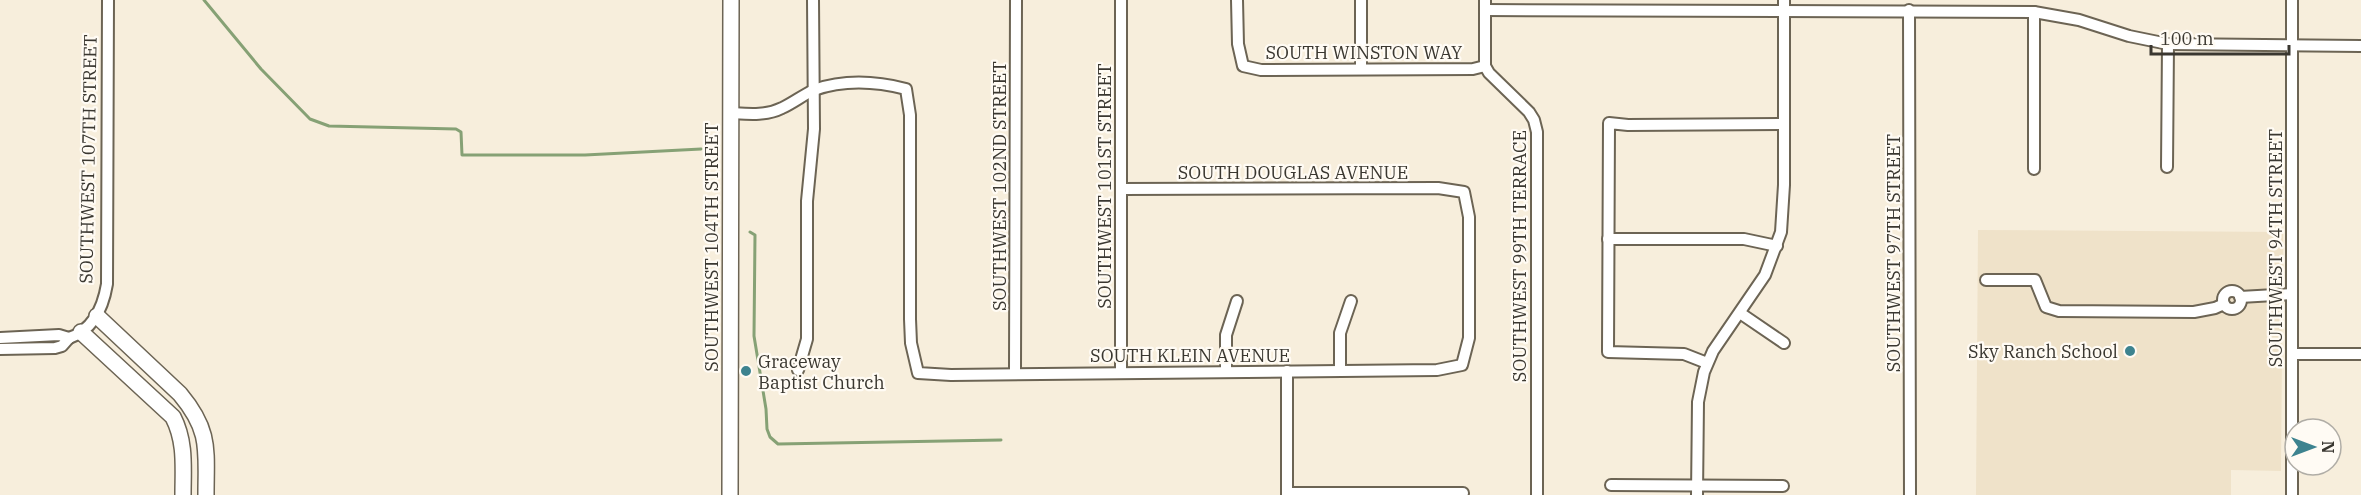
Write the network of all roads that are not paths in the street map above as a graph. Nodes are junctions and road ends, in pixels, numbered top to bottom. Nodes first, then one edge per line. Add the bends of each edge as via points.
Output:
1 (108, 0) edge
2 (731, 0) edge
3 (813, 0) edge
4 (1016, 0) edge
5 (1121, 0) edge
6 (1237, 0) edge
7 (1361, 0) edge
8 (2292, 0) edge
9 (1485, 5) edge
10 (1784, 5) edge
11 (1966, 5) edge
12 (1909, 10) junction
13 (2034, 12) junction
14 (2168, 44) junction
15 (2292, 45) junction
16 (2361, 45) edge
17 (1485, 66) junction
18 (1361, 69) junction
19 (812, 91) junction
20 (731, 113) junction
21 (1783, 124) junction
22 (2167, 167) dead end
23 (2034, 169) dead end
24 (1121, 189) junction
25 (1608, 239) junction
26 (1777, 246) junction
27 (1986, 280) dead end
28 (2292, 294) junction
29 (1237, 301) dead end
30 (1351, 301) dead end
31 (1740, 313) junction
32 (97, 316) junction
33 (75, 335) junction
34 (0, 338) edge
35 (1784, 344) dead end
36 (0, 349) edge
37 (2292, 354) junction
38 (2361, 354) edge
39 (1707, 363) junction
40 (1462, 364) joint
41 (798, 370) dead end
42 (1340, 370) junction
43 (1227, 371) junction
44 (1287, 371) junction
45 (1016, 372) junction
46 (1120, 372) junction
47 (1611, 485) dead end
48 (1783, 486) dead end
49 (1697, 490) edge
50 (1463, 493) dead end
51 (1287, 494) edge
52 (183, 495) edge
53 (206, 495) edge
54 (730, 495) edge
55 (1537, 495) edge
56 (1910, 495) edge
57 (2292, 495) edge

1 - 32 street, SOUTHWEST 107TH STREET via 108,272 106,294
2 - 20 main road, SOUTHWEST 104TH STREET
3 - 19 street
4 - 45 street, SOUTHWEST 102ND STREET
5 - 24 street, SOUTHWEST 101ST STREET
6 - 18 street, SOUTH WINSTON WAY via 1243,66 1261,70
7 - 18 street
8 - 15 street, SOUTHWEST 94TH STREET
9 - 10 street
9 - 17 street
10 - 12 street
10 - 21 street
11 - 12 street
11 - 13 street
12 - 56 street, SOUTHWEST 97TH STREET
13 - 14 street
13 - 23 street
14 - 15 street
14 - 22 street
15 - 16 street
15 - 28 street, SOUTHWEST 94TH STREET
17 - 18 street, SOUTH WINSTON WAY
17 - 55 street, SOUTHWEST 99TH TERRACE via 1529,112 1537,132
19 - 20 street via 774,111
19 - 41 street via 807,339
19 - 45 street, SOUTH KLEIN AVENUE via 852,82 906,89 910,115 911,343 918,373
20 - 54 main road, SOUTHWEST 104TH STREET
21 - 25 street via 1609,123
21 - 26 street via 1783,219
24 - 40 street, SOUTH DOUGLAS AVENUE via 1438,188 1464,192 1469,217 1469,338
24 - 46 street, SOUTHWEST 101ST STREET
25 - 26 street via 1744,239
25 - 39 street via 1608,352 1684,354
26 - 31 street via 1765,275
27 - 28 street via 2035,280 2046,308 2059,311 2194,312 2224,304 2228,292 2236,292 2240,297
28 - 37 street, SOUTHWEST 94TH STREET
29 - 43 street via 1226,335
30 - 42 street via 1340,333
31 - 35 street
31 - 39 street
32 - 33 street, SOUTHWEST 107TH STREET
32 - 53 main road via 180,394 196,415 204,437
33 - 34 street
33 - 36 street via 55,348
33 - 52 main road via 172,417 183,451
37 - 38 street
37 - 57 street, SOUTHWEST 94TH STREET
39 - 49 street via 1698,402
40 - 42 street, SOUTH KLEIN AVENUE via 1437,370
42 - 44 street, SOUTH KLEIN AVENUE
43 - 44 street, SOUTH KLEIN AVENUE
43 - 46 street, SOUTH KLEIN AVENUE
44 - 51 street
45 - 46 street, SOUTH KLEIN AVENUE
47 - 49 street
48 - 49 street
50 - 51 street

